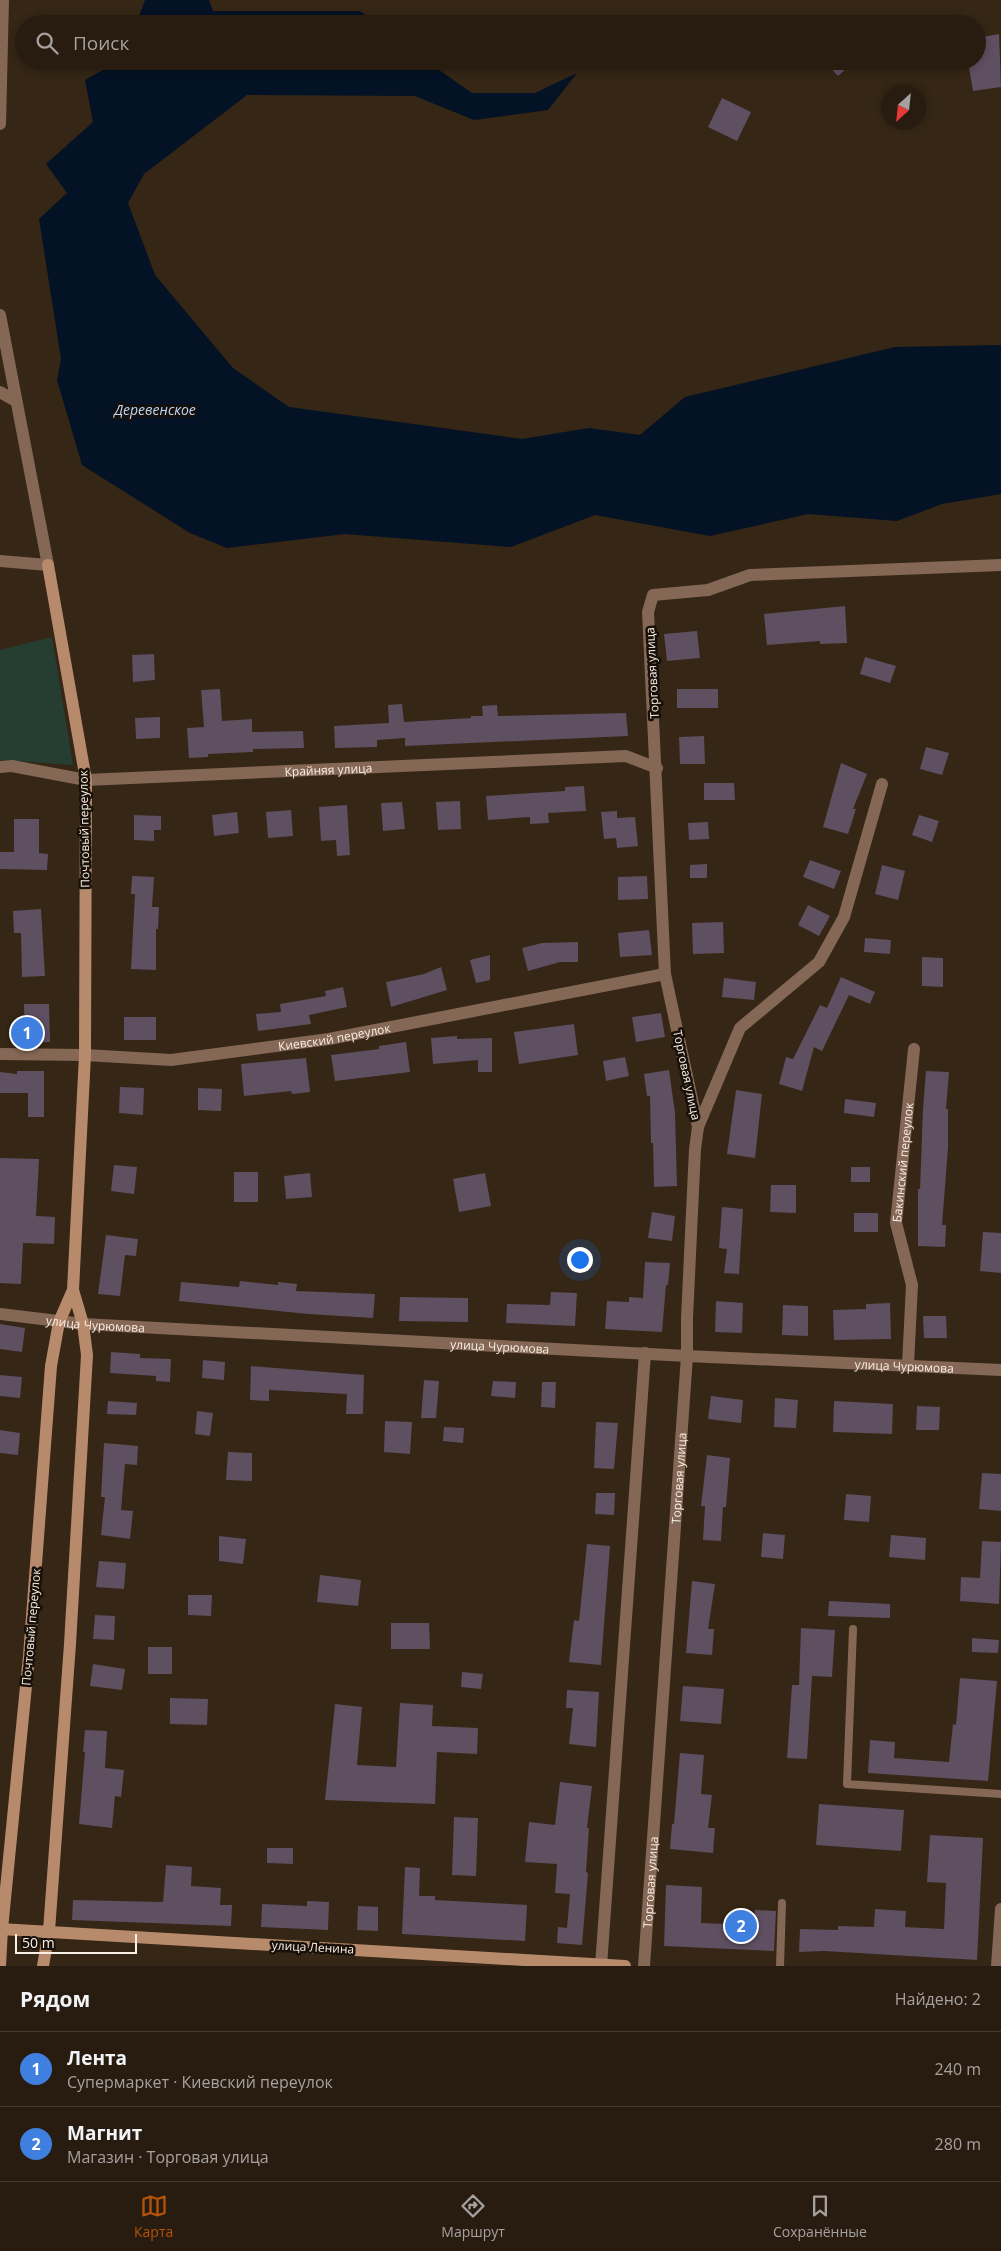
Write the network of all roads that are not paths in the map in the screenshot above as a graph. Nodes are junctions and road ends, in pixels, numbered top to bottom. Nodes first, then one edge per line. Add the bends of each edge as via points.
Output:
1 (2, 0) edge
2 (1, 110) edge
3 (0, 124) edge
4 (0, 315) edge
5 (0, 392) edge
6 (16, 401) junction
7 (0, 561) edge
8 (48, 565) junction
9 (1001, 565) edge
10 (0, 768) edge
11 (657, 768) junction
12 (86, 780) junction
13 (882, 784) dead end
14 (665, 974) junction
15 (914, 1049) dead end
16 (0, 1054) edge
17 (85, 1055) junction
18 (698, 1127) junction
19 (73, 1290) junction
20 (0, 1314) edge
21 (59, 1322) junction
22 (83, 1324) junction
23 (645, 1353) junction
24 (687, 1356) junction
25 (908, 1364) junction
26 (1001, 1370) edge
27 (852, 1629) dead end
28 (1001, 1794) edge
29 (782, 1903) dead end
30 (1001, 1909) edge
31 (1, 1929) edge
32 (48, 1931) junction
33 (0, 1966) edge
34 (43, 1966) edge
35 (601, 1966) edge
36 (625, 1966) edge
37 (644, 1966) edge
38 (780, 1966) edge
39 (997, 1966) edge

1 - 2 street
2 - 3 street
4 - 6 street, Почтовый переулок
5 - 6 street
6 - 8 street, Почтовый переулок
7 - 8 street
8 - 12 street, Почтовый переулок
9 - 11 street, Торговая улица via 750,575 708,590 654,595 648,612
10 - 12 street, Крайняя улица via 12,766
11 - 12 street, Крайняя улица via 626,756
11 - 14 street, Торговая улица
12 - 17 street, Почтовый переулок
13 - 18 street via 844,916 819,962 740,1028
14 - 17 street, Киевский переулок via 330,1039 171,1060
14 - 18 street, Торговая улица
15 - 25 street, Бакинский переулок via 896,1222 912,1285
16 - 17 street, Киевский переулок
17 - 19 street, Почтовый переулок
18 - 24 street, Торговая улица
19 - 21 street, Почтовый переулок
19 - 22 street, Почтовый переулок
20 - 21 street, улица Чурюмова
21 - 22 street, улица Чурюмова
21 - 31 street, Почтовый переулок via 51,1366 29,1656
22 - 23 street, улица Чурюмова
22 - 32 street, Почтовый переулок via 86,1375
23 - 24 street, улица Чурюмова
23 - 35 street
24 - 25 street, улица Чурюмова
24 - 37 street, Торговая улица
25 - 26 street, улица Чурюмова
27 - 28 lane via 847,1784
29 - 38 lane
30 - 39 street
31 - 32 street, улица Ленина
31 - 33 street, Почтовый переулок
32 - 34 street, Почтовый переулок
32 - 35 street, улица Ленина
35 - 36 street, улица Ленина

